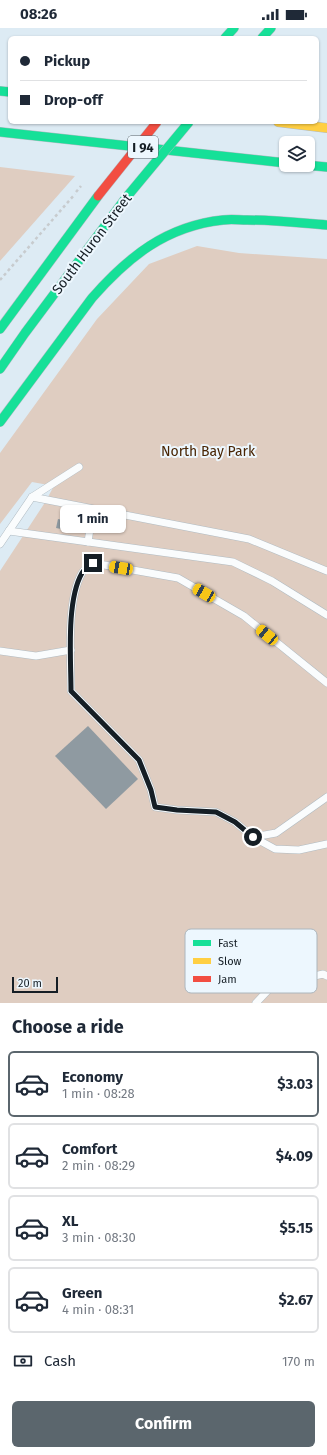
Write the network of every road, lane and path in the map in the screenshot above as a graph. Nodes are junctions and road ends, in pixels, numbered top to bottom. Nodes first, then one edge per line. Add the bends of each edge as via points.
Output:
1 (234, 28) edge
2 (271, 28) edge
3 (227, 36) edge
4 (264, 36) edge
5 (155, 124) edge
6 (187, 124) edge
7 (294, 124) edge
8 (327, 128) edge
9 (0, 132) edge
10 (279, 162) edge
11 (315, 166) edge
12 (327, 168) edge
13 (76, 192) dead end
14 (327, 225) edge
15 (0, 280) edge
16 (0, 329) edge
17 (0, 369) edge
18 (0, 422) edge
19 (79, 467) dead end
20 (32, 497) junction
21 (94, 509) junction
22 (9, 531) junction
23 (88, 542) junction
24 (0, 544) edge
25 (327, 571) edge
26 (327, 615) edge
27 (70, 650) junction
28 (0, 651) edge
29 (327, 683) edge
30 (327, 797) edge
31 (253, 837) junction
32 (327, 844) edge
33 (317, 975) edge
34 (327, 976) edge
35 (265, 993) edge
36 (256, 1003) edge

1 - 3 main road
2 - 4 main road
5 - 16 main road, South Huron Street, bridge via 98,196
6 - 17 main road, South Huron Street, bridge via 125,199
7 - 8 main road
9 - 10 main road, I 94
11 - 12 main road
13 - 15 path
14 - 18 main road via 222,220 169,234 144,248 106,281
19 - 20 lane
20 - 21 lane
20 - 22 lane
21 - 23 lane
21 - 25 lane via 249,539
22 - 23 lane
22 - 24 lane
23 - 26 lane via 233,562 272,581
27 - 28 lane via 36,656
27 - 29 lane via 72,611 77,584 82,571 93,563 178,578 244,616
27 - 31 lane via 71,691 139,760 155,807 216,812 235,822
30 - 31 lane via 276,833
31 - 32 lane via 275,849 299,850
33 - 34 lane
35 - 36 lane

